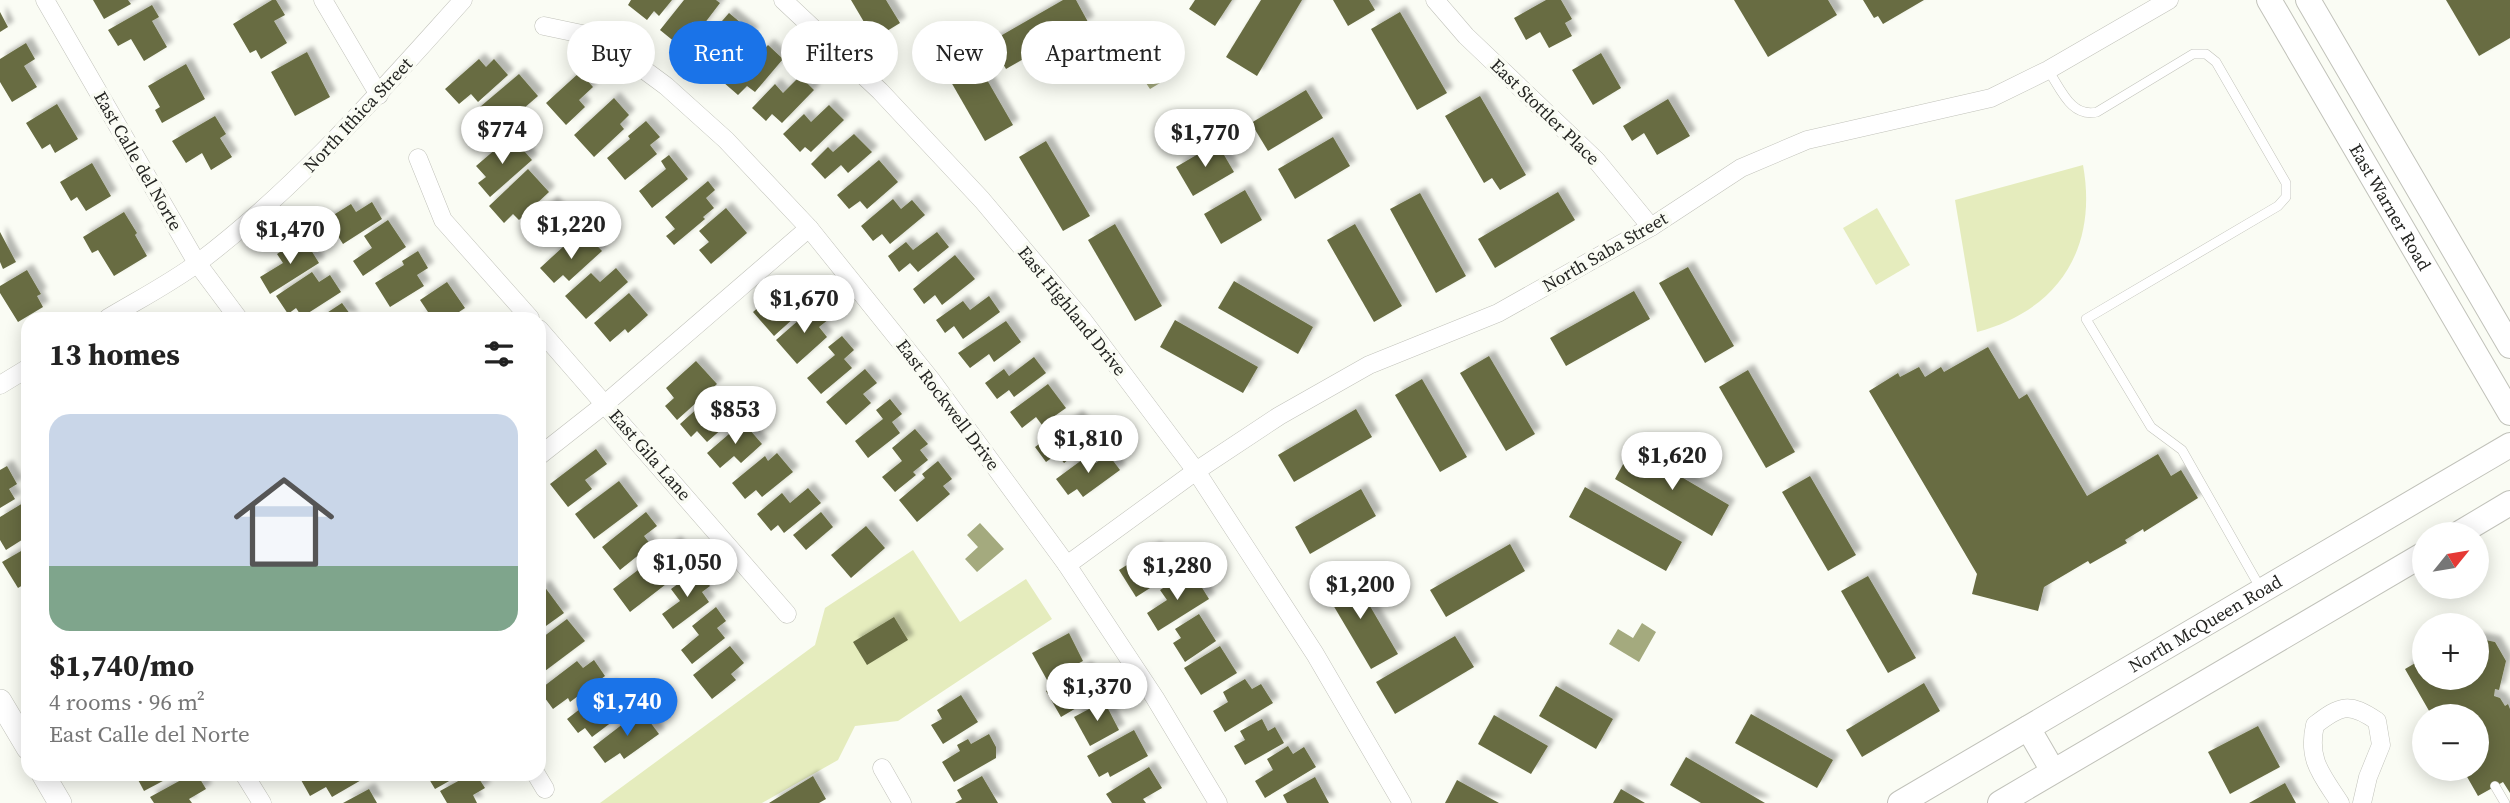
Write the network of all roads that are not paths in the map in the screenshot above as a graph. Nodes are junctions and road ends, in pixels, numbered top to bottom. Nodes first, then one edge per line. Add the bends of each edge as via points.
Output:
1 (45, 0) edge
2 (323, 0) edge
3 (463, 0) edge
4 (783, 0) edge
5 (1434, 0) edge
6 (2169, 0) edge
7 (2269, 0) edge
8 (2308, 0) edge
9 (544, 26) dead end
10 (2048, 70) junction
11 (379, 95) junction
12 (418, 158) dead end
13 (809, 228) junction
14 (1651, 228) junction
15 (197, 263) junction
16 (118, 312) edge
17 (234, 312) edge
18 (525, 312) edge
19 (546, 337) edge
20 (2510, 346) edge
21 (21, 372) edge
22 (0, 384) edge
23 (605, 404) junction
24 (2510, 413) edge
25 (2510, 445) edge
26 (546, 450) edge
27 (1196, 471) junction
28 (2510, 503) edge
29 (2478, 522) edge
30 (2412, 561) edge
31 (1067, 565) junction
32 (2262, 590) junction
33 (788, 614) dead end
34 (0, 701) edge
35 (2028, 728) junction
36 (21, 736) edge
37 (881, 768) dead end
38 (2053, 771) junction
39 (47, 781) edge
40 (248, 781) edge
41 (2496, 786) dead end
42 (60, 803) edge
43 (261, 803) edge
44 (902, 803) edge
45 (1218, 803) edge
46 (1402, 803) edge
47 (1900, 803) edge
48 (2000, 803) edge
49 (2340, 803) edge
50 (2362, 803) edge
51 (2505, 803) edge

1 - 15 street, East Calle del Norte
2 - 11 street
3 - 11 street, North Ithica Street
4 - 27 street, East Highland Drive via 880,91 982,200 1082,319
5 - 14 street, East Stottler Place via 1596,160
6 - 10 street, North Saba Street
7 - 24 main road, East Warner Road
8 - 20 main road, East Warner Road
9 - 13 street, East Rockwell Drive via 601,38 666,86 726,140
10 - 14 street, North Saba Street via 1991,98 1807,140 1741,167
10 - 32 lane via 2074,109 2087,114 2193,54 2206,54 2216,62 2286,183 2286,197 2278,206 2086,319 2151,427 2182,450
11 - 15 street, North Ithica Street via 284,192
12 - 18 street via 443,220
13 - 23 street
13 - 31 street, East Rockwell Drive via 932,381
14 - 27 street, North Saba Street via 1498,313 1368,365
15 - 16 street, North Ithica Street
15 - 17 street, East Calle del Norte
19 - 23 street, East Gila Lane
21 - 22 street
23 - 26 street
23 - 33 street, East Gila Lane
25 - 32 main road, North McQueen Road
27 - 31 street, North Saba Street
27 - 46 street, East Highland Drive via 1315,654
28 - 29 main road
30 - 38 main road
31 - 45 street, East Rockwell Drive
32 - 35 main road, North McQueen Road
34 - 36 street
35 - 38 main road
35 - 47 main road, North McQueen Road
37 - 44 street
38 - 48 main road
39 - 42 street
40 - 43 street
41 - 51 lane
49 - 50 street via 2314,762 2311,741 2315,725 2334,710 2358,708 2377,721 2381,745

